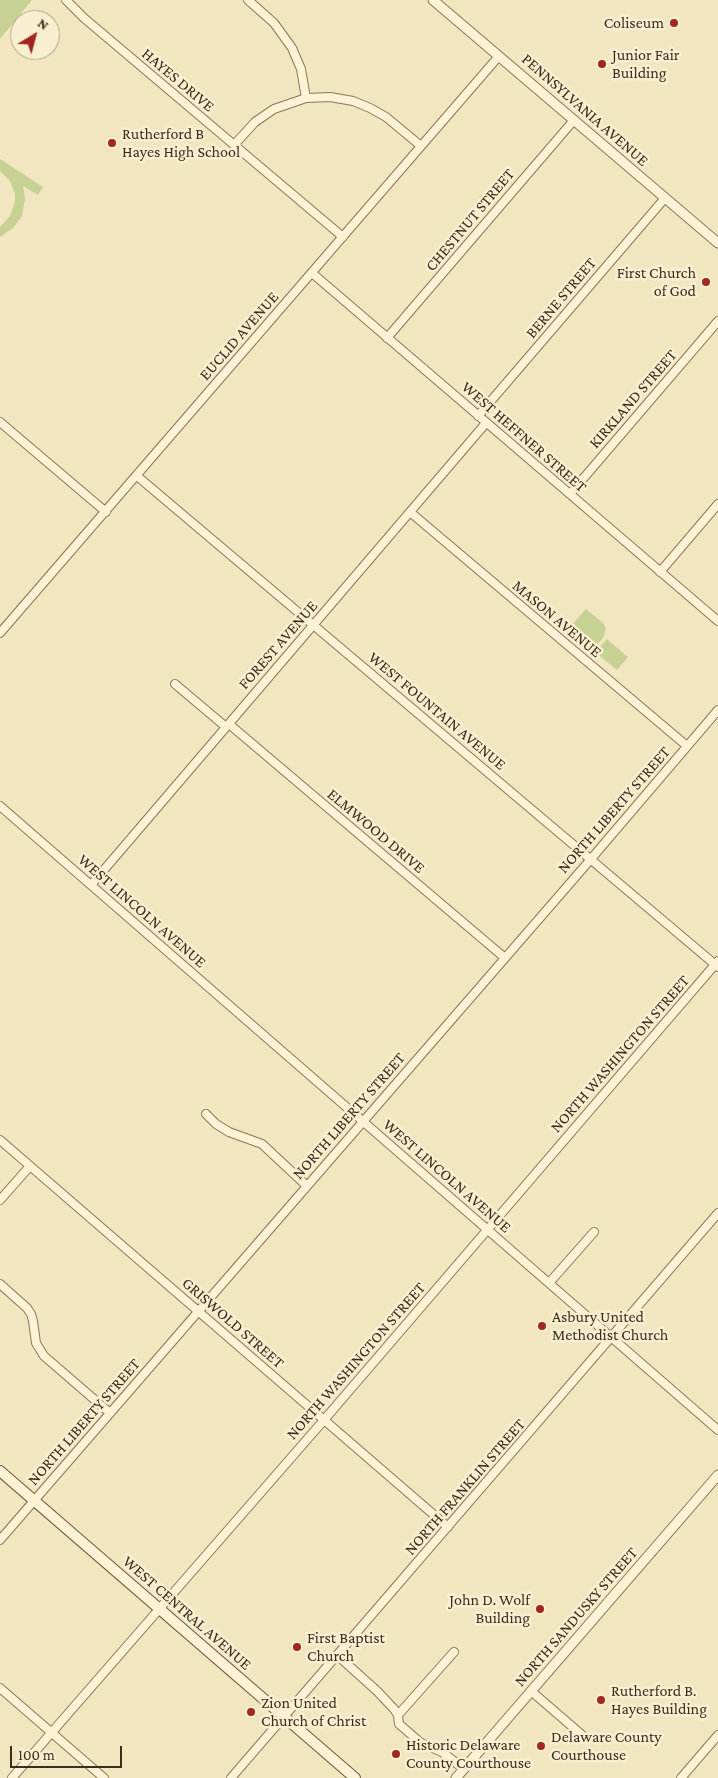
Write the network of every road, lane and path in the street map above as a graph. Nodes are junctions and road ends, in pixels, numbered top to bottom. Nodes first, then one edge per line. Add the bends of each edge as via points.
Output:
1 (66, 0) edge
2 (248, 0) edge
3 (433, 0) edge
4 (499, 56) junction
5 (306, 98) junction
6 (574, 120) junction
7 (234, 145) junction
8 (421, 146) junction
9 (665, 198) junction
10 (343, 237) junction
11 (718, 243) edge
12 (312, 273) junction
13 (718, 321) edge
14 (387, 338) junction
15 (478, 416) junction
16 (0, 422) edge
17 (486, 422) junction
18 (137, 476) junction
19 (570, 494) junction
20 (718, 504) edge
21 (106, 512) junction
22 (410, 512) junction
23 (660, 572) junction
24 (718, 621) edge
25 (314, 625) junction
26 (0, 633) edge
27 (175, 684) dead end
28 (718, 710) edge
29 (227, 726) junction
30 (687, 746) junction
31 (0, 806) edge
32 (590, 859) junction
33 (91, 885) junction
34 (505, 958) junction
35 (717, 964) edge
36 (206, 1114) dead end
37 (363, 1122) junction
38 (0, 1140) edge
39 (30, 1166) junction
40 (307, 1186) junction
41 (0, 1200) edge
42 (718, 1213) edge
43 (487, 1230) junction
44 (594, 1232) dead end
45 (549, 1283) junction
46 (0, 1284) edge
47 (198, 1312) junction
48 (611, 1337) junction
49 (110, 1413) junction
50 (324, 1420) junction
51 (718, 1430) edge
52 (0, 1471) edge
53 (718, 1475) edge
54 (34, 1501) junction
55 (448, 1527) junction
56 (0, 1540) edge
57 (159, 1609) junction
58 (454, 1652) dead end
59 (337, 1655) junction
60 (0, 1688) edge
61 (531, 1691) junction
62 (398, 1715) junction
63 (284, 1717) junction
64 (51, 1732) junction
65 (582, 1735) dead end
66 (718, 1735) edge
67 (464, 1769) junction
68 (12, 1778) edge
69 (104, 1778) edge
70 (231, 1778) edge
71 (354, 1778) edge
72 (456, 1778) edge
73 (681, 1778) edge

1 - 7 street, HAYES DRIVE
2 - 5 street via 274,23 292,48 301,69
3 - 4 street, PENNSYLVANIA AVENUE
4 - 6 street, PENNSYLVANIA AVENUE
4 - 8 street, EUCLID AVENUE
5 - 7 street via 285,104 261,118
5 - 8 street via 338,98 370,108
6 - 9 street, PENNSYLVANIA AVENUE
6 - 14 street, CHESTNUT STREET
7 - 10 street, HAYES DRIVE
8 - 10 street, EUCLID AVENUE
9 - 11 street, PENNSYLVANIA AVENUE
9 - 15 street, BERNE STREET
10 - 12 street, EUCLID AVENUE
12 - 14 street, WEST HEFFNER STREET
12 - 18 street, EUCLID AVENUE
13 - 19 street, KIRKLAND STREET
14 - 15 street, WEST HEFFNER STREET
15 - 17 street, WEST HEFFNER STREET
16 - 21 street
17 - 19 street, WEST HEFFNER STREET
17 - 22 street, FOREST AVENUE
18 - 21 street, EUCLID AVENUE
18 - 25 street, WEST FOUNTAIN AVENUE
19 - 23 street, WEST HEFFNER STREET
20 - 23 street
21 - 26 street, EUCLID AVENUE
22 - 25 street, FOREST AVENUE
22 - 30 street, MASON AVENUE
23 - 24 street, WEST HEFFNER STREET
25 - 29 street, FOREST AVENUE
25 - 32 street, WEST FOUNTAIN AVENUE
27 - 29 street, ELMWOOD DRIVE
28 - 30 street, NORTH LIBERTY STREET
29 - 33 street, FOREST AVENUE
29 - 34 street, ELMWOOD DRIVE
30 - 32 street, NORTH LIBERTY STREET
31 - 33 street, WEST LINCOLN AVENUE
32 - 34 street, NORTH LIBERTY STREET
32 - 35 street, WEST FOUNTAIN AVENUE
33 - 37 street, WEST LINCOLN AVENUE
34 - 37 street, NORTH LIBERTY STREET
35 - 43 street, NORTH WASHINGTON STREET
36 - 40 street via 229,1132 262,1144
37 - 40 street, NORTH LIBERTY STREET
37 - 43 street, WEST LINCOLN AVENUE
38 - 39 street, GRISWOLD STREET
39 - 41 street
39 - 47 street, GRISWOLD STREET
40 - 47 street, NORTH LIBERTY STREET
42 - 48 street, NORTH FRANKLIN STREET
43 - 45 street, WEST LINCOLN AVENUE
43 - 50 street, NORTH WASHINGTON STREET
44 - 45 street
45 - 48 street, WEST LINCOLN AVENUE
46 - 49 street via 27,1308 33,1321 36,1343 44,1356
47 - 49 street, NORTH LIBERTY STREET
47 - 50 street, GRISWOLD STREET
48 - 51 street, WEST LINCOLN AVENUE
48 - 55 street, NORTH FRANKLIN STREET
49 - 54 street, NORTH LIBERTY STREET
50 - 55 street, GRISWOLD STREET
50 - 57 street, NORTH WASHINGTON STREET
52 - 54 main road, WEST CENTRAL AVENUE
53 - 61 street, NORTH SANDUSKY STREET
54 - 56 street, NORTH LIBERTY STREET
54 - 57 main road, WEST CENTRAL AVENUE
55 - 59 street, NORTH FRANKLIN STREET
57 - 63 main road, WEST CENTRAL AVENUE
57 - 64 street, NORTH WASHINGTON STREET
58 - 62 street
59 - 62 street
59 - 63 street, NORTH FRANKLIN STREET
60 - 64 street
61 - 65 street
61 - 67 street, NORTH SANDUSKY STREET
62 - 67 street via 398,1724 421,1743 442,1752
63 - 70 street, NORTH FRANKLIN STREET
63 - 71 main road, WEST CENTRAL AVENUE
64 - 68 street, NORTH WASHINGTON STREET
64 - 69 street
66 - 73 street
67 - 72 street, NORTH SANDUSKY STREET

